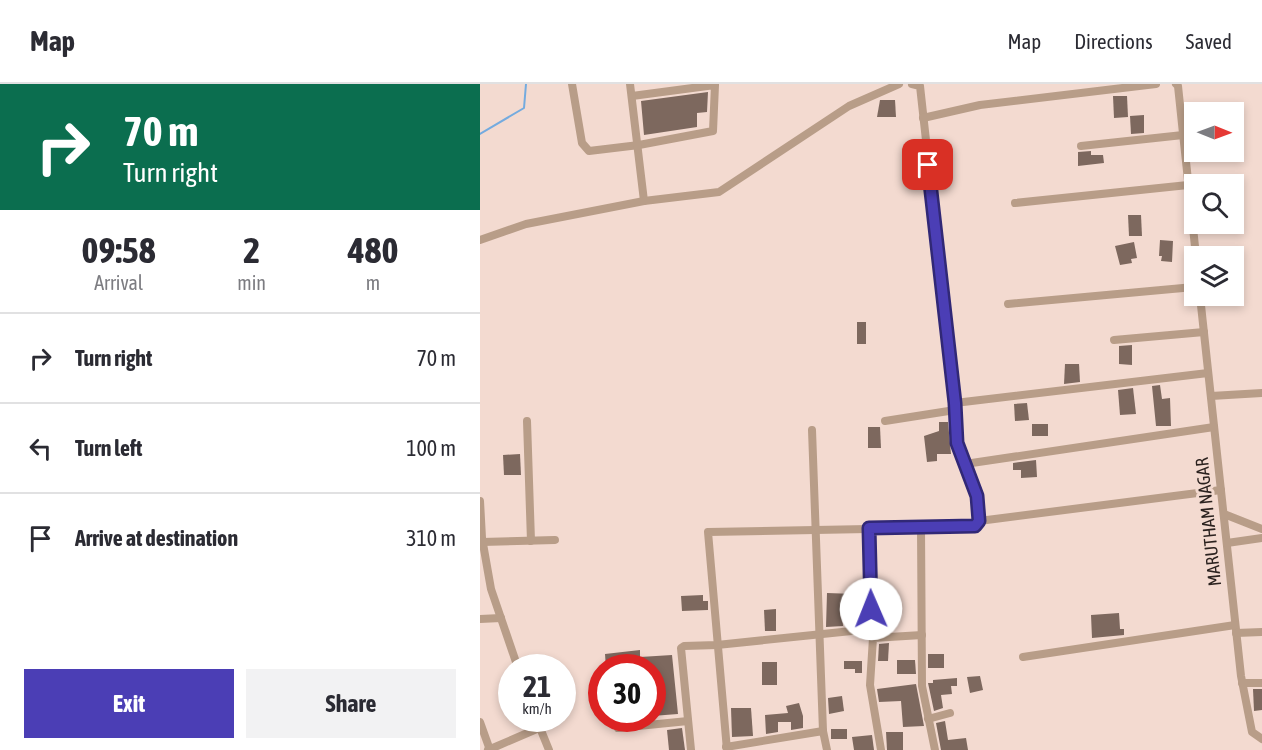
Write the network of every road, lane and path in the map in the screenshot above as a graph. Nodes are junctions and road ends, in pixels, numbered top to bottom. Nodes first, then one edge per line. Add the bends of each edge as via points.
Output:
1 (572, 84) edge
2 (630, 84) edge
3 (715, 84) edge
4 (899, 84) edge
5 (912, 84) edge
6 (1156, 84) edge
7 (1176, 84) edge
8 (632, 96) junction
9 (923, 118) junction
10 (1183, 135) junction
11 (639, 146) junction
12 (1081, 146) dead end
13 (1187, 174) edge
14 (1184, 185) edge
15 (644, 201) junction
16 (1015, 203) dead end
17 (480, 240) edge
18 (1184, 288) edge
19 (1008, 304) dead end
20 (1201, 306) edge
21 (1204, 332) junction
22 (1114, 340) dead end
23 (1208, 373) junction
24 (1262, 393) edge
25 (1211, 396) junction
26 (955, 407) junction
27 (527, 421) dead end
28 (885, 421) dead end
29 (1214, 428) junction
30 (812, 430) dead end
31 (965, 464) junction
32 (1221, 490) junction
33 (480, 501) edge
34 (1224, 514) junction
35 (979, 521) junction
36 (869, 528) junction
37 (921, 528) junction
38 (1262, 529) edge
39 (816, 530) junction
40 (1262, 538) edge
41 (481, 540) edge
42 (555, 540) dead end
43 (531, 541) junction
44 (1227, 543) junction
45 (501, 618) junction
46 (480, 620) edge
47 (1236, 629) junction
48 (1262, 632) edge
49 (872, 633) junction
50 (820, 635) junction
51 (922, 635) junction
52 (717, 645) junction
53 (513, 654) edge
54 (1023, 657) dead end
55 (1242, 683) junction
56 (1262, 683) edge
57 (950, 713) dead end
58 (928, 718) junction
59 (688, 721) junction
60 (480, 722) edge
61 (666, 723) edge
62 (823, 731) junction
63 (531, 732) edge
64 (542, 732) edge
65 (1262, 739) edge
66 (726, 748) edge
67 (490, 750) edge
68 (549, 750) edge
69 (691, 750) edge
70 (827, 750) edge
71 (881, 750) edge
72 (935, 750) edge

1 - 11 street via 582,143 589,152
2 - 8 street
3 - 8 street
3 - 11 street via 713,131
4 - 15 street via 849,106 719,192
5 - 9 street via 920,86
6 - 9 street via 980,105
7 - 10 street
8 - 11 street
9 - 26 street
10 - 12 street
10 - 13 street
11 - 15 street
14 - 16 street
15 - 17 street via 526,224
18 - 19 street
20 - 21 street, MARUTHAM NAGAR
21 - 22 street
21 - 23 street, MARUTHAM NAGAR
23 - 25 street, MARUTHAM NAGAR
23 - 26 street
24 - 25 street
25 - 29 street, MARUTHAM NAGAR
26 - 28 street
26 - 31 street via 957,443
27 - 43 street
29 - 31 street
29 - 32 street, MARUTHAM NAGAR
30 - 39 street
31 - 35 street via 977,496
32 - 34 street, MARUTHAM NAGAR
32 - 35 street
33 - 41 street
34 - 38 street
34 - 44 street, MARUTHAM NAGAR
35 - 37 street via 975,526
36 - 37 street
36 - 39 street
36 - 49 street
37 - 51 street
39 - 50 street
39 - 52 street via 708,532
40 - 44 street
41 - 43 street
41 - 45 street
42 - 43 street
44 - 47 street, MARUTHAM NAGAR
45 - 46 street
45 - 53 street
47 - 48 street
47 - 54 street
47 - 55 street, MARUTHAM NAGAR
49 - 50 street
49 - 51 street
49 - 71 street via 870,685
50 - 52 street
50 - 62 street
51 - 58 street via 922,686
52 - 59 street via 681,648
52 - 66 street
55 - 56 street
55 - 65 street, MARUTHAM NAGAR via 1252,732
57 - 58 street
58 - 72 street
59 - 61 street
59 - 69 street
60 - 67 street
62 - 66 street
62 - 70 street
63 - 67 street
64 - 68 street

